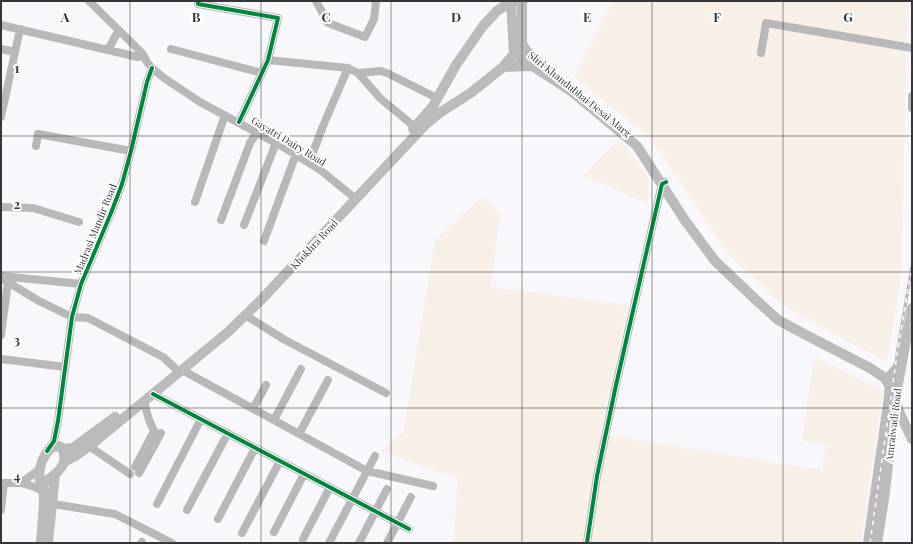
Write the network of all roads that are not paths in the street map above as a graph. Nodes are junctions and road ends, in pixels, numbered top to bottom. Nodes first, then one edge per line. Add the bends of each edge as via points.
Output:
1 (83, 1) edge
2 (89, 1) edge
3 (198, 1) edge
4 (316, 1) edge
5 (376, 1) edge
6 (517, 2) edge
7 (1, 25) edge
8 (20, 30) junction
9 (116, 35) junction
10 (522, 44) junction
11 (912, 48) edge
12 (1, 49) edge
13 (171, 49) dead end
14 (108, 50) junction
15 (15, 52) junction
16 (761, 53) dead end
17 (514, 54) junction
18 (138, 57) junction
19 (268, 60) junction
20 (150, 65) junction
21 (532, 66) junction
22 (503, 67) junction
23 (348, 68) junction
24 (262, 73) junction
25 (358, 73) junction
26 (912, 96) edge
27 (437, 105) junction
28 (912, 108) edge
29 (226, 115) junction
30 (1, 117) edge
31 (239, 122) junction
32 (415, 127) junction
33 (257, 132) junction
34 (276, 143) junction
35 (36, 146) dead end
36 (131, 151) junction
37 (296, 154) junction
38 (310, 163) junction
39 (664, 183) junction
40 (353, 197) junction
41 (195, 202) dead end
42 (1, 207) edge
43 (221, 220) dead end
44 (80, 222) dead end
45 (244, 225) dead end
46 (264, 241) dead end
47 (3, 278) edge
48 (81, 284) junction
49 (912, 308) edge
50 (72, 316) junction
51 (245, 316) junction
52 (1, 335) edge
53 (1, 359) edge
54 (902, 362) junction
55 (866, 363) junction
56 (65, 367) junction
57 (179, 369) junction
58 (301, 369) dead end
59 (891, 375) junction
60 (328, 380) dead end
61 (266, 385) dead end
62 (894, 388) junction
63 (386, 393) dead end
64 (153, 394) junction
65 (144, 402) junction
66 (896, 402) junction
67 (253, 409) junction
68 (201, 419) junction
69 (274, 420) junction
70 (58, 421) junction
71 (912, 429) edge
72 (161, 433) dead end
73 (228, 433) junction
74 (299, 434) junction
75 (912, 439) edge
76 (91, 444) junction
77 (61, 448) junction
78 (255, 448) junction
79 (47, 451) junction
80 (375, 456) dead end
81 (280, 461) junction
82 (64, 462) junction
83 (40, 469) junction
84 (134, 471) junction
85 (367, 471) junction
86 (55, 474) junction
87 (304, 474) junction
88 (3, 483) edge
89 (21, 483) junction
90 (433, 486) dead end
91 (330, 487) junction
92 (387, 488) dead end
93 (46, 495) junction
94 (411, 497) dead end
95 (352, 499) junction
96 (157, 504) dead end
97 (1, 510) edge
98 (187, 510) dead end
99 (375, 511) junction
100 (218, 519) dead end
101 (397, 523) junction
102 (408, 529) dead end
103 (274, 532) dead end
104 (242, 533) dead end
105 (303, 539) dead end
106 (41, 543) edge
107 (48, 543) edge
108 (172, 543) edge
109 (329, 543) edge
110 (359, 543) edge
111 (387, 543) edge
112 (587, 543) edge
113 (868, 543) edge
114 (877, 543) edge

1 - 9 street
2 - 20 street, Gayatri Dairy Road via 142,53
3 - 19 street via 198,4 278,18
4 - 5 street via 328,22 365,37 374,20
6 - 10 main road
6 - 17 main road, Shri Khandubhai Desai Marg
6 - 27 main road, Khokhra Road via 497,11 483,26 456,64
7 - 8 street
8 - 14 street
8 - 15 street
9 - 14 street
9 - 18 street
10 - 17 main road, Khokhra Road
10 - 39 main road, Shri Khandubhai Desai Marg via 526,52 640,142
11 - 16 street via 766,23
12 - 15 street
13 - 24 street
14 - 18 street
15 - 30 street
17 - 21 main road, Shri Khandubhai Desai Marg
17 - 22 main road, Khokhra Road
18 - 20 street
19 - 23 street
19 - 24 street
20 - 29 street, Gayatri Dairy Road via 164,78 200,102
20 - 36 street, Madrasi Mandir Road
21 - 22 main road, Shri Khandubhai Desai Marg
21 - 39 main road, Shri Khandubhai Desai Marg via 571,91 637,146
22 - 27 main road, Khokhra Road via 472,92
23 - 25 street
23 - 38 street
24 - 31 street
25 - 27 street via 387,73
25 - 32 street via 381,99
26 - 28 street
27 - 32 main road, Khokhra Road
27 - 40 main road, Khokhra Road via 426,124
29 - 31 street, Gayatri Dairy Road
29 - 41 street
31 - 33 street, Gayatri Dairy Road
32 - 40 main road, Khokhra Road
33 - 34 street, Gayatri Dairy Road
33 - 43 street via 250,143
34 - 37 street, Gayatri Dairy Road
34 - 45 street
35 - 36 street via 38,134
36 - 48 street, Madrasi Mandir Road via 118,195
37 - 38 street, Gayatri Dairy Road
37 - 46 street
38 - 40 street, Gayatri Dairy Road
39 - 55 main road, Shri Khandubhai Desai Marg via 684,219 715,261 778,320 806,336
39 - 112 street via 616,385 597,476
40 - 51 main road, Khokhra Road
40 - 57 main road, Khokhra Road via 244,309
42 - 44 street via 33,208
47 - 48 street
47 - 50 street via 39,301
47 - 52 street
48 - 50 street, Madrasi Mandir Road
49 - 54 main road, Amraiwadi Road
50 - 56 street, Madrasi Mandir Road
50 - 57 street via 88,318 163,357
51 - 57 main road, Khokhra Road
51 - 63 street
53 - 56 street
54 - 59 main road
54 - 62 main road, Amraiwadi Road
55 - 59 main road, Shri Khandubhai Desai Marg via 876,364
55 - 62 main road, Shri Khandubhai Desai Marg
56 - 70 street, Madrasi Mandir Road
57 - 64 main road, Khokhra Road
57 - 67 street
57 - 77 main road, Khokhra Road via 73,448
58 - 69 street
59 - 62 main road
60 - 74 street
61 - 67 street
62 - 66 main road, Shri Khandubhai Desai Marg
62 - 71 main road, Shri Khandubhai Desai Marg
62 - 113 main road
64 - 65 main road, Khokhra Road
64 - 68 street
65 - 76 main road, Khokhra Road
65 - 84 street via 154,431
66 - 75 main road, Shri Khandubhai Desai Marg
66 - 114 main road, Amraiwadi Road
67 - 69 street
68 - 73 street
68 - 96 street
69 - 74 street
70 - 77 street
70 - 79 street via 54,441
72 - 84 street
73 - 78 street
73 - 98 street
74 - 85 street
76 - 82 main road, Khokhra Road
76 - 84 street
77 - 79 main road, Khokhra Road via 52,446
77 - 82 main road
78 - 81 street
78 - 100 street
79 - 83 main road
80 - 85 street
81 - 87 street
81 - 104 street
82 - 86 main road
83 - 89 street
83 - 93 main road via 40,481
85 - 90 street
85 - 95 street
86 - 93 main road
86 - 93 main road via 48,481
87 - 91 street
87 - 103 street
88 - 89 street
88 - 97 street
89 - 93 street
91 - 95 street
91 - 105 street
92 - 99 street
93 - 106 main road
93 - 107 main road
93 - 108 street via 115,514
94 - 101 street
95 - 99 street
95 - 109 street
99 - 101 street
99 - 110 street
101 - 102 street
101 - 111 street

